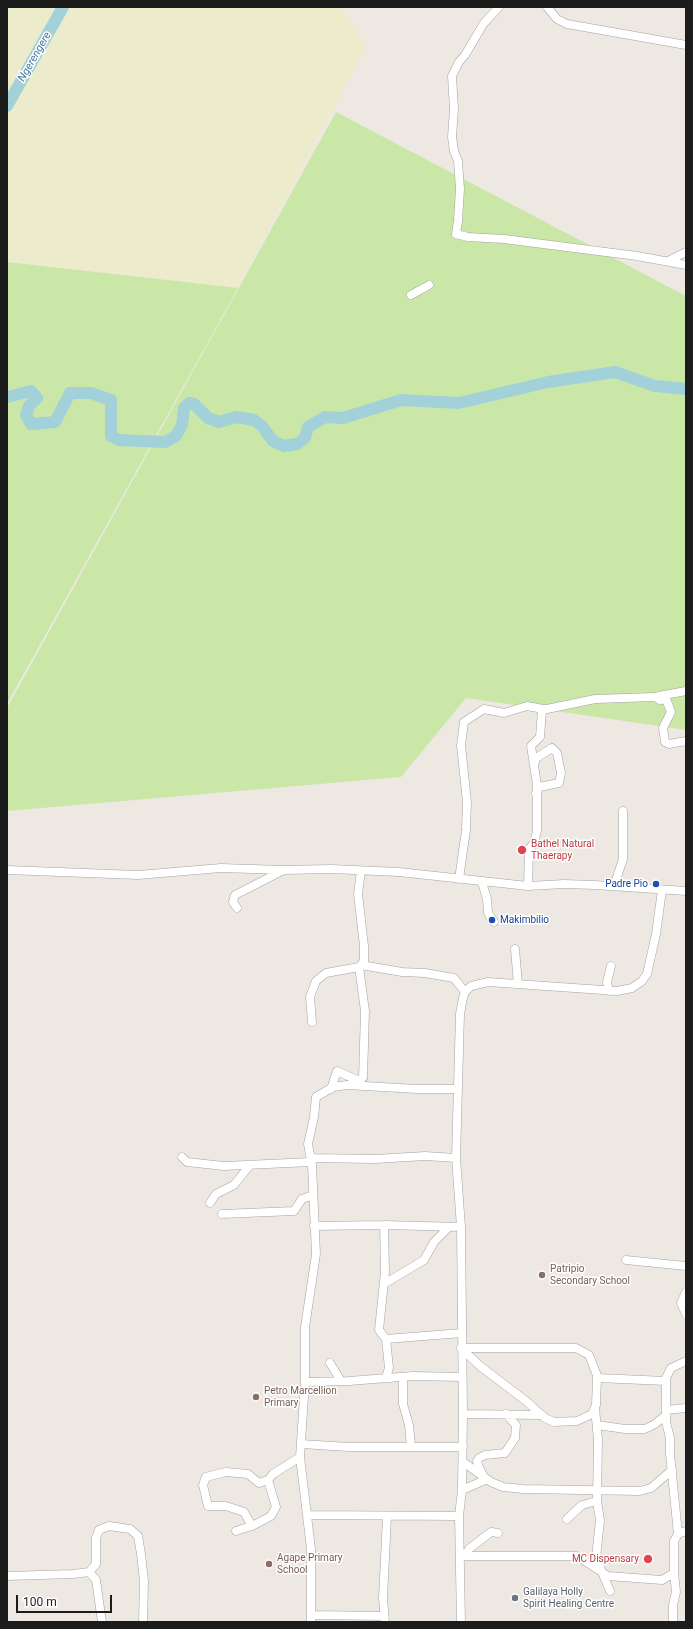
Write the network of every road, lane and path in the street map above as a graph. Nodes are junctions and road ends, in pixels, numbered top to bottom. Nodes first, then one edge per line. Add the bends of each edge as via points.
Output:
1 (500, 7) edge
2 (547, 7) edge
3 (686, 45) edge
4 (686, 252) edge
5 (668, 261) junction
6 (686, 265) edge
7 (429, 284) dead end
8 (411, 295) dead end
9 (686, 691) edge
10 (657, 697) junction
11 (543, 709) junction
12 (686, 741) edge
13 (534, 766) junction
14 (536, 793) junction
15 (623, 811) dead end
16 (7, 870) edge
17 (283, 870) junction
18 (361, 871) junction
19 (459, 879) junction
20 (482, 882) junction
21 (528, 886) junction
22 (614, 886) junction
23 (662, 890) junction
24 (686, 891) edge
25 (236, 908) dead end
26 (494, 922) dead end
27 (515, 950) dead end
28 (360, 966) junction
29 (611, 966) dead end
30 (518, 984) junction
31 (609, 991) junction
32 (465, 992) junction
33 (312, 1022) dead end
34 (331, 1089) junction
35 (458, 1089) junction
36 (182, 1157) dead end
37 (456, 1158) junction
38 (311, 1160) junction
39 (250, 1165) junction
40 (313, 1195) junction
41 (210, 1203) dead end
42 (222, 1214) dead end
43 (384, 1225) junction
44 (314, 1226) junction
45 (449, 1227) junction
46 (461, 1227) junction
47 (626, 1260) dead end
48 (686, 1266) edge
49 (384, 1284) junction
50 (686, 1292) edge
51 (686, 1314) edge
52 (462, 1333) junction
53 (386, 1340) junction
54 (461, 1348) junction
55 (686, 1361) edge
56 (330, 1363) dead end
57 (403, 1377) junction
58 (462, 1377) junction
59 (390, 1378) junction
60 (597, 1378) junction
61 (342, 1381) junction
62 (666, 1381) junction
63 (305, 1382) junction
64 (595, 1408) junction
65 (686, 1408) edge
66 (666, 1412) junction
67 (463, 1414) junction
68 (506, 1414) junction
69 (542, 1415) junction
70 (597, 1425) junction
71 (301, 1444) junction
72 (411, 1447) junction
73 (463, 1447) junction
74 (300, 1457) junction
75 (463, 1462) junction
76 (672, 1470) junction
77 (268, 1480) junction
78 (485, 1480) junction
79 (462, 1490) junction
80 (598, 1490) junction
81 (598, 1501) junction
82 (308, 1515) junction
83 (387, 1516) junction
84 (459, 1516) junction
85 (568, 1519) dead end
86 (252, 1526) junction
87 (236, 1531) dead end
88 (682, 1532) edge
89 (498, 1533) dead end
90 (463, 1556) junction
91 (89, 1572) junction
92 (602, 1572) junction
93 (674, 1573) junction
94 (7, 1576) edge
95 (610, 1591) dead end
96 (311, 1619) edge
97 (385, 1619) edge
98 (102, 1622) edge
99 (143, 1622) edge
100 (461, 1622) edge
101 (673, 1622) edge

1 - 5 street via 484,23 452,76 452,137 458,160 460,189 456,234
2 - 3 street via 557,19 567,24
4 - 5 street
5 - 6 street
7 - 8 street
9 - 10 street
10 - 11 street via 595,699
10 - 12 street via 660,700 666,699 671,712 663,728 665,742 670,744
11 - 13 street via 540,737 531,746
11 - 19 street via 527,706 504,713 484,709 464,722 461,745 467,802
13 - 14 street
13 - 14 street via 536,758 550,748 556,751 561,772 559,783 539,787
14 - 21 street via 537,831 529,849
15 - 22 street via 623,859
16 - 17 street via 138,876 221,868
17 - 18 street
17 - 25 street via 235,896 233,902
18 - 19 street via 399,872
18 - 28 street via 358,894 364,955
19 - 20 street
20 - 21 street
20 - 26 street via 488,913
21 - 22 street
22 - 23 street
23 - 24 street
23 - 31 street via 646,977 632,988
27 - 30 street
28 - 32 street via 454,978
28 - 33 street via 326,973 316,981 310,997
28 - 34 street via 365,1011 363,1078 357,1080 337,1071
29 - 31 street
30 - 31 street
30 - 32 street via 480,983 470,986
32 - 35 street via 460,1014
34 - 35 street via 347,1085
34 - 38 street via 316,1097 309,1139
35 - 37 street
36 - 39 street via 187,1162 224,1166
37 - 38 street via 424,1156
37 - 46 street
38 - 39 street
38 - 40 street
39 - 41 street via 234,1185 216,1194
40 - 42 street via 302,1199 294,1211
40 - 44 street
43 - 44 street
43 - 45 street
43 - 49 street
44 - 63 street via 316,1259 305,1327
45 - 46 street
45 - 49 street via 434,1242 424,1260
46 - 52 street
47 - 48 street
49 - 53 street via 379,1330
50 - 51 street via 681,1303
52 - 53 street
52 - 54 street
53 - 59 street via 389,1368 387,1374
54 - 58 street
54 - 60 street via 580,1349 590,1356
54 - 69 street
55 - 62 street via 669,1370
56 - 61 street
57 - 58 street
57 - 59 street
57 - 72 street via 403,1404 409,1424
58 - 67 street
59 - 61 street
60 - 62 street
60 - 64 street
61 - 63 street
62 - 66 street
63 - 71 street
64 - 69 street via 588,1417 574,1422 554,1422
64 - 70 street
65 - 66 street
66 - 70 street via 655,1424 645,1429
66 - 76 street
67 - 68 street
67 - 73 street
68 - 69 street
68 - 78 street via 516,1425 514,1438 505,1452 486,1455 477,1461
70 - 80 street
71 - 72 street
71 - 74 street
72 - 73 street
73 - 75 street
74 - 77 street
74 - 82 street
75 - 78 street
75 - 79 street
76 - 80 street via 644,1491
76 - 88 street
77 - 86 street via 276,1506 271,1516
77 - 86 street via 259,1483 248,1474 226,1472 206,1477 203,1485 208,1506 226,1506 244,1512
78 - 79 street
78 - 80 street via 523,1489
79 - 84 street
80 - 81 street
81 - 85 street via 582,1505
81 - 92 street via 600,1520 596,1558
82 - 83 street
82 - 96 street via 311,1549
83 - 84 street
83 - 97 street via 383,1598
84 - 90 street
86 - 87 street
88 - 93 street via 673,1546
89 - 90 street via 491,1532
90 - 92 street via 577,1556
90 - 100 street
91 - 94 street
91 - 98 street via 96,1580
91 - 99 street via 96,1564 96,1538 99,1530 111,1526 134,1531 139,1540 143,1571
92 - 93 street via 608,1576 659,1580
92 - 95 street
93 - 101 street via 676,1592
96 - 97 street

